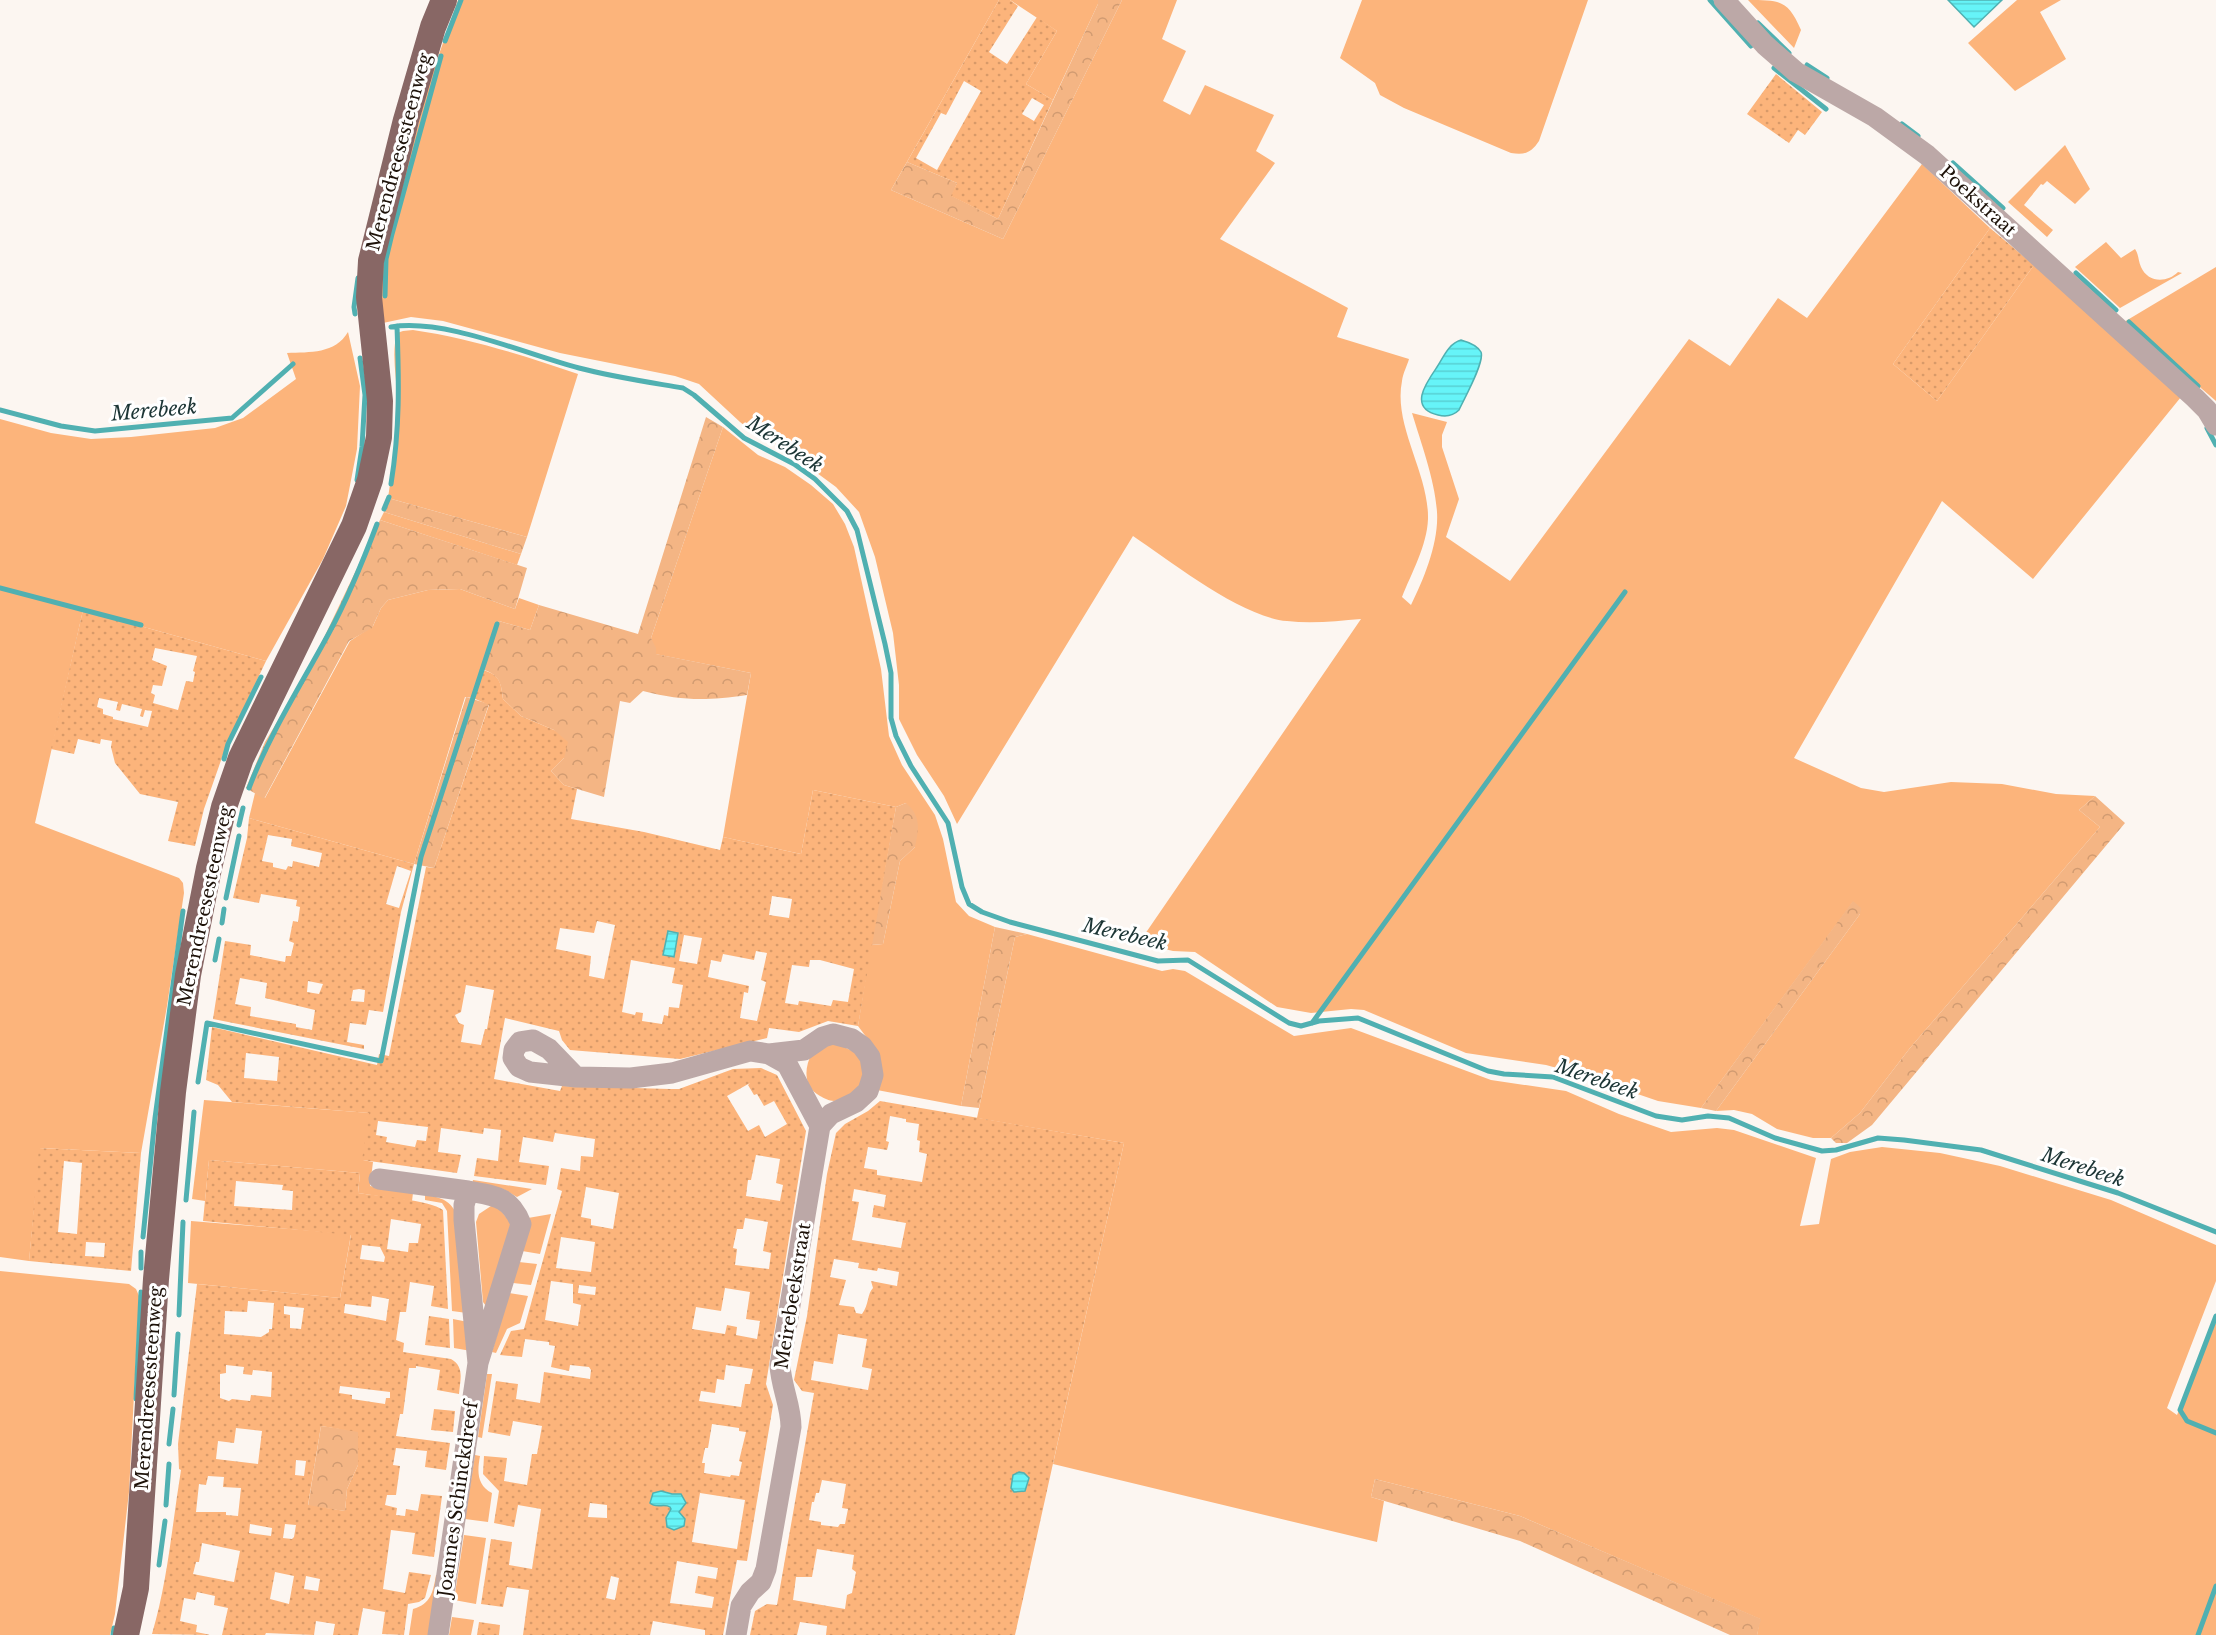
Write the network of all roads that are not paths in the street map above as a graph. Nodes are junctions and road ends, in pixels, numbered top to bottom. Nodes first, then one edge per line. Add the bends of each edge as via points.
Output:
1 (444, 0) edge
2 (1724, 0) edge
3 (2216, 425) edge
4 (769, 1054) junction
5 (576, 1077) dead end
6 (820, 1126) junction
7 (379, 1179) dead end
8 (468, 1191) junction
9 (478, 1363) junction
10 (126, 1635) edge
11 (438, 1635) edge
12 (736, 1635) edge

1 - 10 main road, Merendreesesteenweg via 406,120 370,261 369,297 380,401 379,437 370,480 354,526 241,758 209,868 188,975 156,1279 136,1588
2 - 3 street, Poekstraat via 1796,72 1875,117 1927,155 2195,398
4 - 5 street via 750,1051 672,1073 631,1078
4 - 6 street via 786,1064
4 - 6 street via 804,1050 832,1034 852,1039 870,1057 873,1075 868,1090
6 - 12 street, Meirebeekstraat via 780,1365 791,1427 766,1569 761,1582 741,1606
7 - 8 street, Joannes Schinckdreef
8 - 9 street, Joannes Schinckdreef via 464,1220
8 - 9 street, Joannes Schinckdreef via 500,1198 515,1210 521,1224
9 - 11 street, Joannes Schinckdreef

